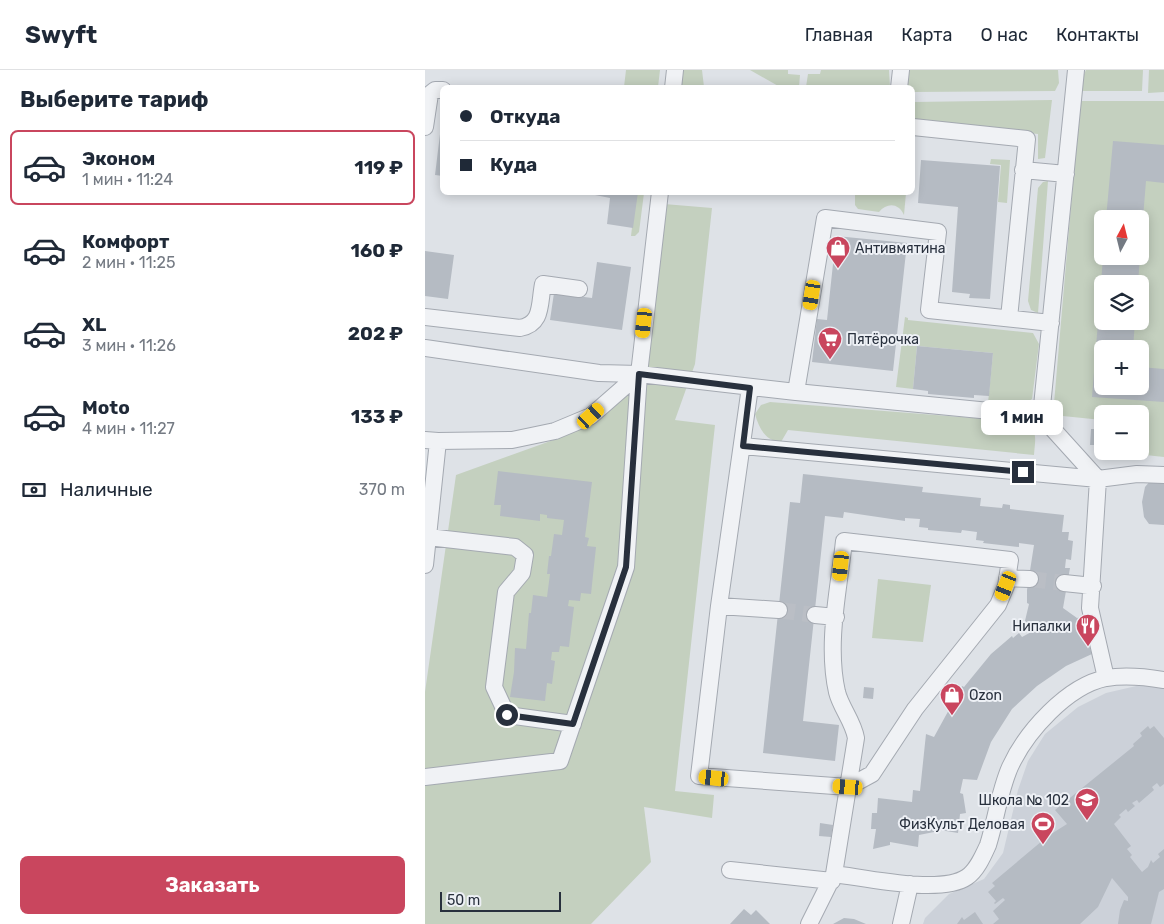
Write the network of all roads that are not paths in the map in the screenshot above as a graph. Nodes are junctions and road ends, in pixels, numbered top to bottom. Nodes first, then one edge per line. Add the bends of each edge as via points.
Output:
1 (675, 70) edge
2 (901, 70) edge
3 (1076, 70) edge
4 (673, 85) edge
5 (899, 85) edge
6 (440, 90) edge
7 (915, 127) edge
8 (425, 128) edge
9 (1023, 170) junction
10 (1066, 174) junction
11 (660, 195) edge
12 (579, 289) dead end
13 (425, 317) edge
14 (1009, 318) junction
15 (1051, 323) junction
16 (425, 348) edge
17 (639, 374) junction
18 (750, 388) junction
19 (796, 392) junction
20 (1041, 416) junction
21 (432, 441) edge
22 (743, 446) junction
23 (1164, 475) edge
24 (1098, 479) junction
25 (428, 537) junction
26 (425, 565) edge
27 (1007, 578) junction
28 (1030, 579) tunnel mouth
29 (1064, 583) tunnel mouth
30 (1093, 586) junction
31 (719, 606) junction
32 (779, 610) tunnel mouth
33 (815, 614) tunnel mouth
34 (836, 617) junction
35 (1105, 678) junction
36 (1164, 680) edge
37 (573, 724) junction
38 (425, 777) edge
39 (848, 787) junction
40 (731, 870) dead end
41 (833, 877) junction
42 (910, 884) junction
43 (809, 924) edge
44 (901, 924) edge

1 - 4 lane
2 - 5 lane
3 - 10 lane
6 - 8 lane via 430,94
7 - 9 lane via 1027,139
9 - 10 lane
9 - 14 lane
10 - 15 lane
11 - 17 lane
12 - 13 lane via 543,284 536,320 531,326 520,328
14 - 15 lane
14 - 19 lane via 929,310 937,232 825,218
15 - 20 lane
16 - 17 lane via 599,373
17 - 18 lane
17 - 21 lane via 591,416 555,431 512,440
17 - 37 lane via 626,567
18 - 19 lane
18 - 22 lane
19 - 20 lane
20 - 24 lane
21 - 25 lane
22 - 24 lane
22 - 31 lane
23 - 24 lane via 1137,474
24 - 30 lane
25 - 26 lane
25 - 37 lane via 515,547 525,555 522,573 506,592 494,687 507,715
27 - 28 lane
27 - 34 lane via 1010,560 844,541
27 - 39 lane via 998,605 906,721 873,774
29 - 30 lane
30 - 35 lane via 1090,608
31 - 32 lane
31 - 39 lane via 699,776
33 - 34 lane
34 - 39 lane via 835,679 840,703 856,738
35 - 36 lane
35 - 42 lane via 1068,698 1050,712 1028,737 1005,782 988,845 980,862 967,877 943,886
37 - 38 lane via 560,761
39 - 41 lane
40 - 41 lane
41 - 42 lane
41 - 43 lane
42 - 44 lane

